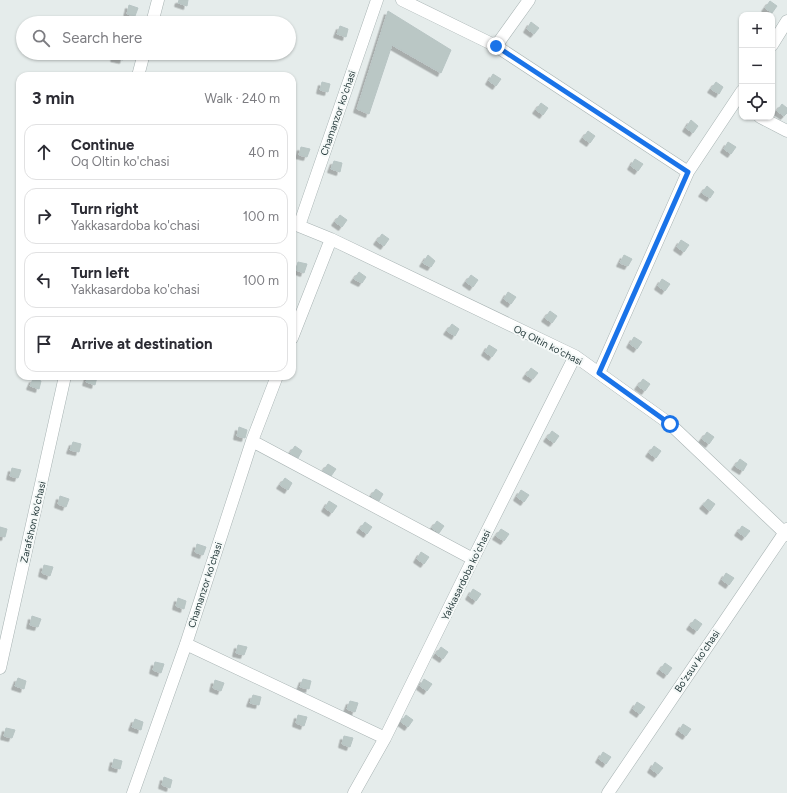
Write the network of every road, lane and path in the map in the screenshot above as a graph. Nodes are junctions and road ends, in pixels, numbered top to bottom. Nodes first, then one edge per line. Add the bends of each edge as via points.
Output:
1 (158, 0) edge
2 (377, 0) edge
3 (402, 0) edge
4 (530, 0) edge
5 (154, 16) edge
6 (787, 21) edge
7 (775, 40) edge
8 (496, 46) junction
9 (142, 60) edge
10 (139, 72) edge
11 (738, 105) edge
12 (766, 120) edge
13 (787, 131) edge
14 (688, 172) junction
15 (296, 222) edge
16 (296, 225) edge
17 (331, 239) junction
18 (296, 328) edge
19 (575, 356) junction
20 (599, 373) junction
21 (64, 380) edge
22 (275, 380) edge
23 (252, 441) junction
24 (786, 533) edge
25 (473, 559) junction
26 (186, 644) junction
27 (0, 668) edge
28 (385, 738) junction
29 (614, 791) edge
30 (133, 793) edge
31 (354, 793) edge

1 - 5 street
2 - 15 street, Chamanzor ko'chasi
3 - 8 street
4 - 8 street
6 - 7 street
8 - 14 street
9 - 10 street
11 - 14 street
12 - 13 street
14 - 20 street
16 - 17 street, Oq Oltin ko'chasi
17 - 18 street
17 - 19 street, Oq Oltin ko'chasi
19 - 20 street, Oq Oltin ko'chasi
19 - 25 street, Yakkasardoba ko'chasi
20 - 24 street, Oq Oltin ko'chasi via 670,424
21 - 27 street, Zarafshon ko'chasi
22 - 23 street, Chamanzor ko'chasi
23 - 25 street
23 - 26 street, Chamanzor ko'chasi
24 - 29 street, Bo'zsuv ko'chasi
25 - 28 street, Yakkasardoba ko'chasi
26 - 28 street
26 - 30 street, Chamanzor ko'chasi
28 - 31 street, Yakkasardoba ko'chasi

